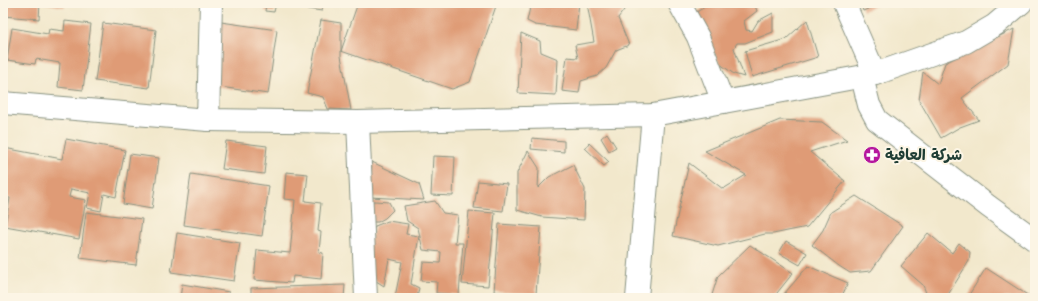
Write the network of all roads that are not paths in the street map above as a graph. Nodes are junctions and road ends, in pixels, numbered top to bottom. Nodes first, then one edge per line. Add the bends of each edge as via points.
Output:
1 (211, 3) edge
2 (679, 3) edge
3 (844, 3) edge
4 (1021, 3) edge
5 (868, 76) junction
6 (3, 102) edge
7 (723, 102) junction
8 (653, 115) junction
9 (208, 120) junction
10 (358, 122) junction
11 (1035, 240) edge
12 (366, 298) edge
13 (637, 298) edge

1 - 9 street
2 - 7 street via 698,36
3 - 5 street
4 - 5 street via 995,25 966,42
5 - 7 street
5 - 11 street via 869,105 877,120
6 - 9 street
7 - 8 street
8 - 10 street
8 - 13 street
9 - 10 street
10 - 12 street

